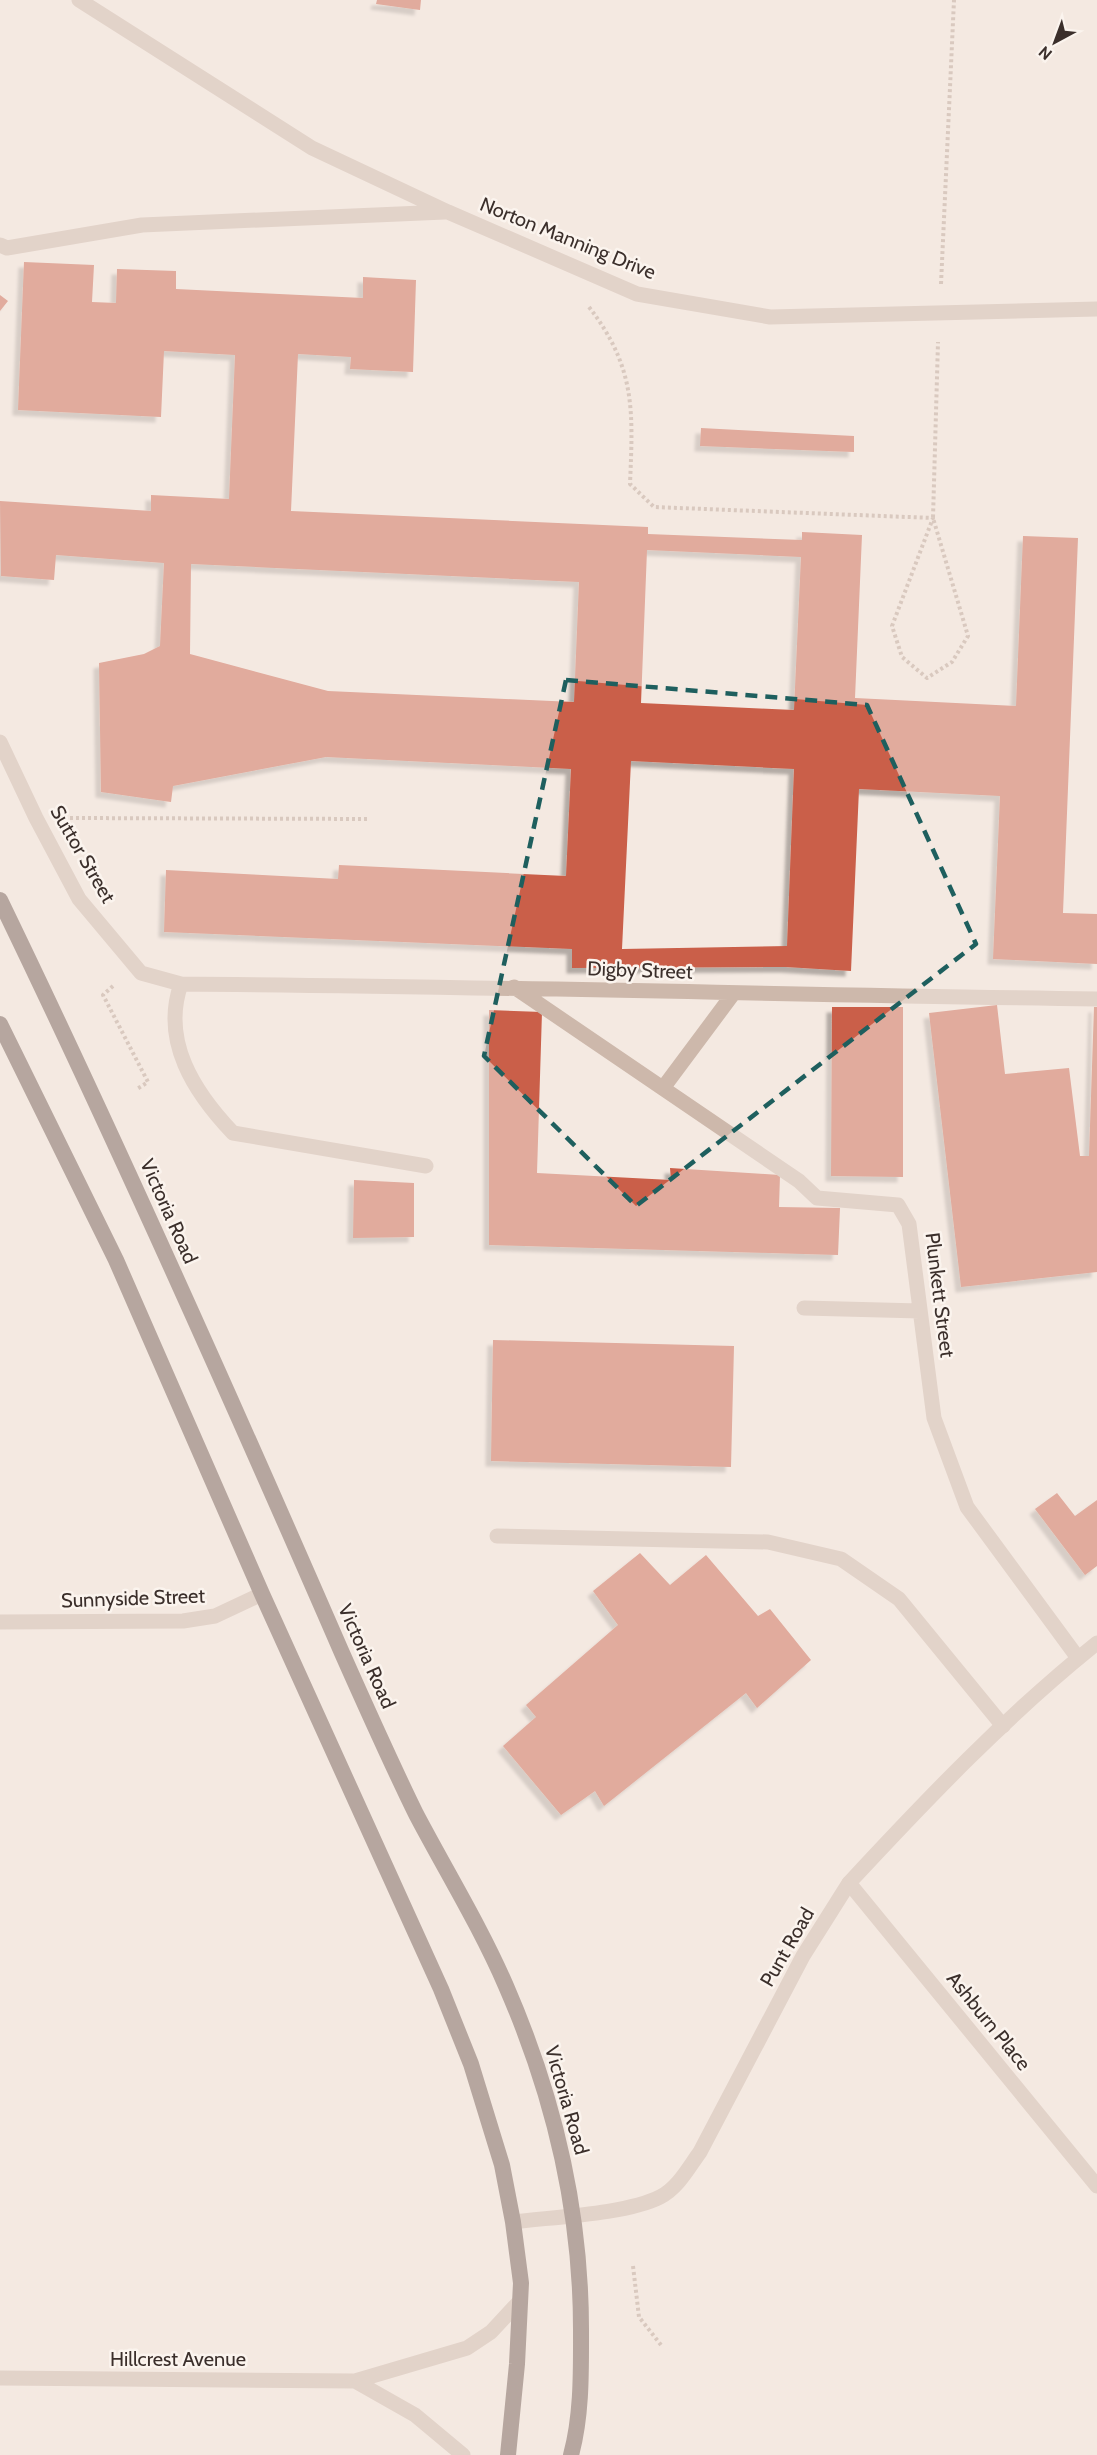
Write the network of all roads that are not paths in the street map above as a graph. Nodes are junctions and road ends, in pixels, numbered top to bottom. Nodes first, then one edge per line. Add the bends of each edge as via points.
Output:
1 (79, 0) edge
2 (448, 212) junction
3 (0, 245) edge
4 (1097, 309) edge
5 (0, 742) edge
6 (0, 900) edge
7 (181, 984) junction
8 (513, 986) junction
9 (733, 994) junction
10 (1097, 999) edge
11 (0, 1024) edge
12 (663, 1088) junction
13 (426, 1166) dead end
14 (804, 1308) dead end
15 (920, 1311) junction
16 (497, 1536) dead end
17 (262, 1594) junction
18 (0, 1622) edge
19 (1097, 1643) edge
20 (1078, 1658) junction
21 (1004, 1726) junction
22 (849, 1883) junction
23 (1097, 2186) edge
24 (574, 2214) junction
25 (513, 2222) junction
26 (518, 2303) junction
27 (0, 2378) edge
28 (355, 2381) junction
29 (463, 2455) edge
30 (508, 2455) edge
31 (571, 2455) edge

1 - 2 street, Norton Manning Drive via 312,148
2 - 3 street via 142,225 7,248
2 - 4 street, Norton Manning Drive via 637,294 770,317
5 - 7 street, Suttor Street via 80,899 141,973
6 - 24 highway, Victoria Road via 93,1093 386,1750 505,1983 555,2130
7 - 8 street, Digby Street
7 - 13 street via 174,1003 175,1042 194,1082 233,1133
8 - 9 street, Digby Street
8 - 12 street, Plunkett Street
9 - 10 street, Digby Street
9 - 12 street
11 - 17 highway via 116,1260
12 - 15 street, Plunkett Street via 818,1198 898,1205 909,1224
14 - 15 street
15 - 20 street, Plunkett Street via 934,1418 967,1507
16 - 21 street via 768,1542 841,1559 899,1599
17 - 18 street, Sunnyside Street via 215,1616 183,1621
17 - 25 highway via 471,2064
19 - 20 street, Punt Road
20 - 21 street, Punt Road
21 - 22 street, Punt Road via 920,1806
22 - 23 street, Ashburn Place
22 - 24 street, Punt Road via 803,1956 700,2152 680,2181 661,2196 639,2204
24 - 25 street, Punt Road
24 - 31 highway, Victoria Road via 581,2289 581,2369
25 - 26 highway via 520,2283
26 - 28 street via 491,2332 467,2348
26 - 30 highway via 517,2364
27 - 28 street, Hillcrest Avenue
28 - 29 street via 415,2415

